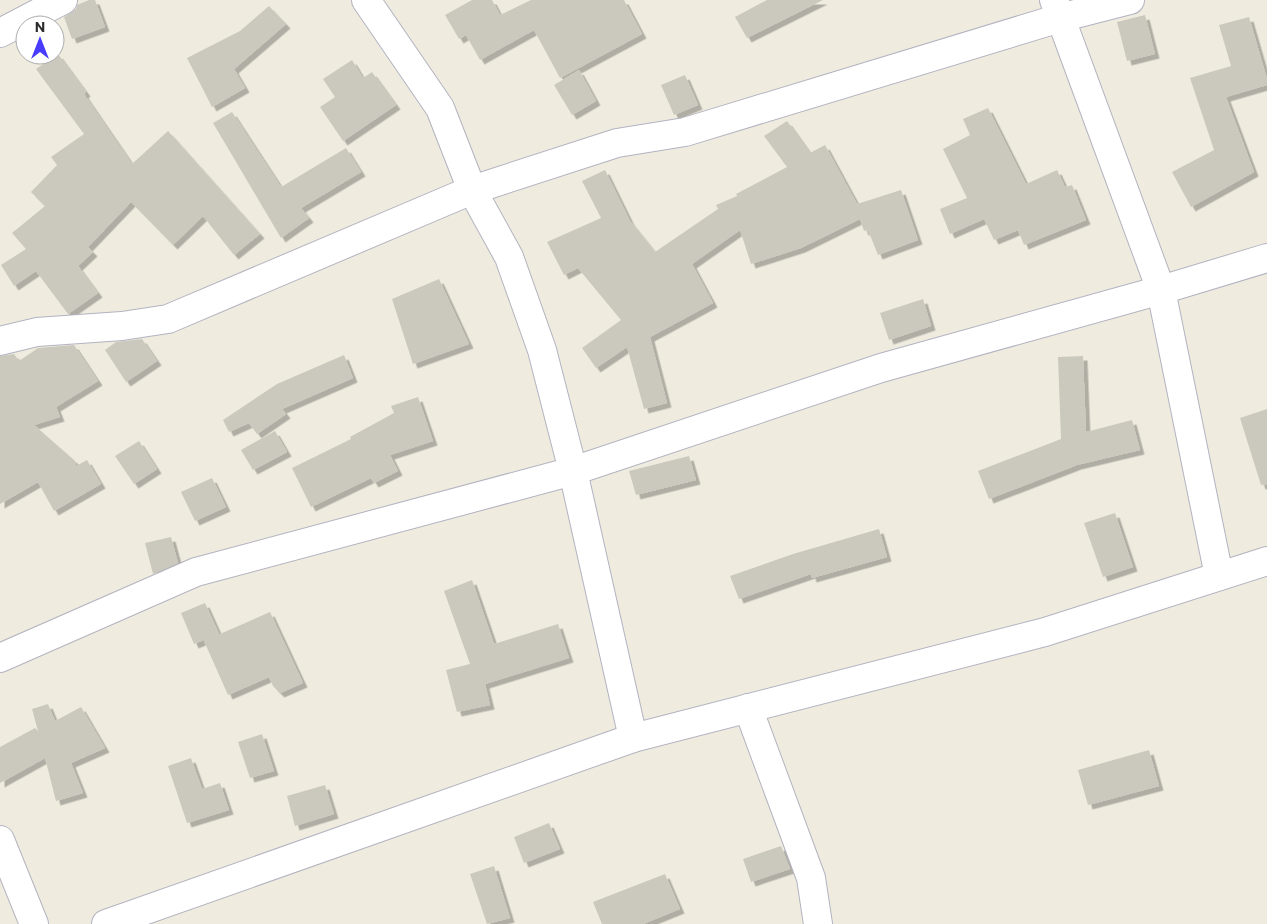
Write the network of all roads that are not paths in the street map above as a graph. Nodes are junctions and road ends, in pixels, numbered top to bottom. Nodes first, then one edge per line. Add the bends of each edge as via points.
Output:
1 (64, 0) edge
2 (366, 0) edge
3 (1130, 0) edge
4 (1057, 9) edge
5 (0, 33) edge
6 (472, 190) junction
7 (1267, 258) edge
8 (1161, 290) junction
9 (0, 341) edge
10 (573, 471) junction
11 (1267, 561) edge
12 (1219, 576) junction
13 (0, 658) edge
14 (748, 708) junction
15 (633, 738) junction
16 (0, 840) edge
17 (34, 924) edge
18 (106, 924) edge
19 (818, 924) edge

1 - 5 street
2 - 6 street via 440,108
3 - 4 street
4 - 6 street via 685,132 617,143
4 - 8 street
6 - 9 street via 168,319 37,332
6 - 10 street via 509,257 542,350
7 - 8 street
8 - 10 street via 881,368
8 - 12 street
10 - 13 street via 196,572
10 - 15 street
11 - 12 street
12 - 14 street via 1045,632
14 - 15 street
14 - 19 street via 811,878
15 - 18 street
16 - 17 street

